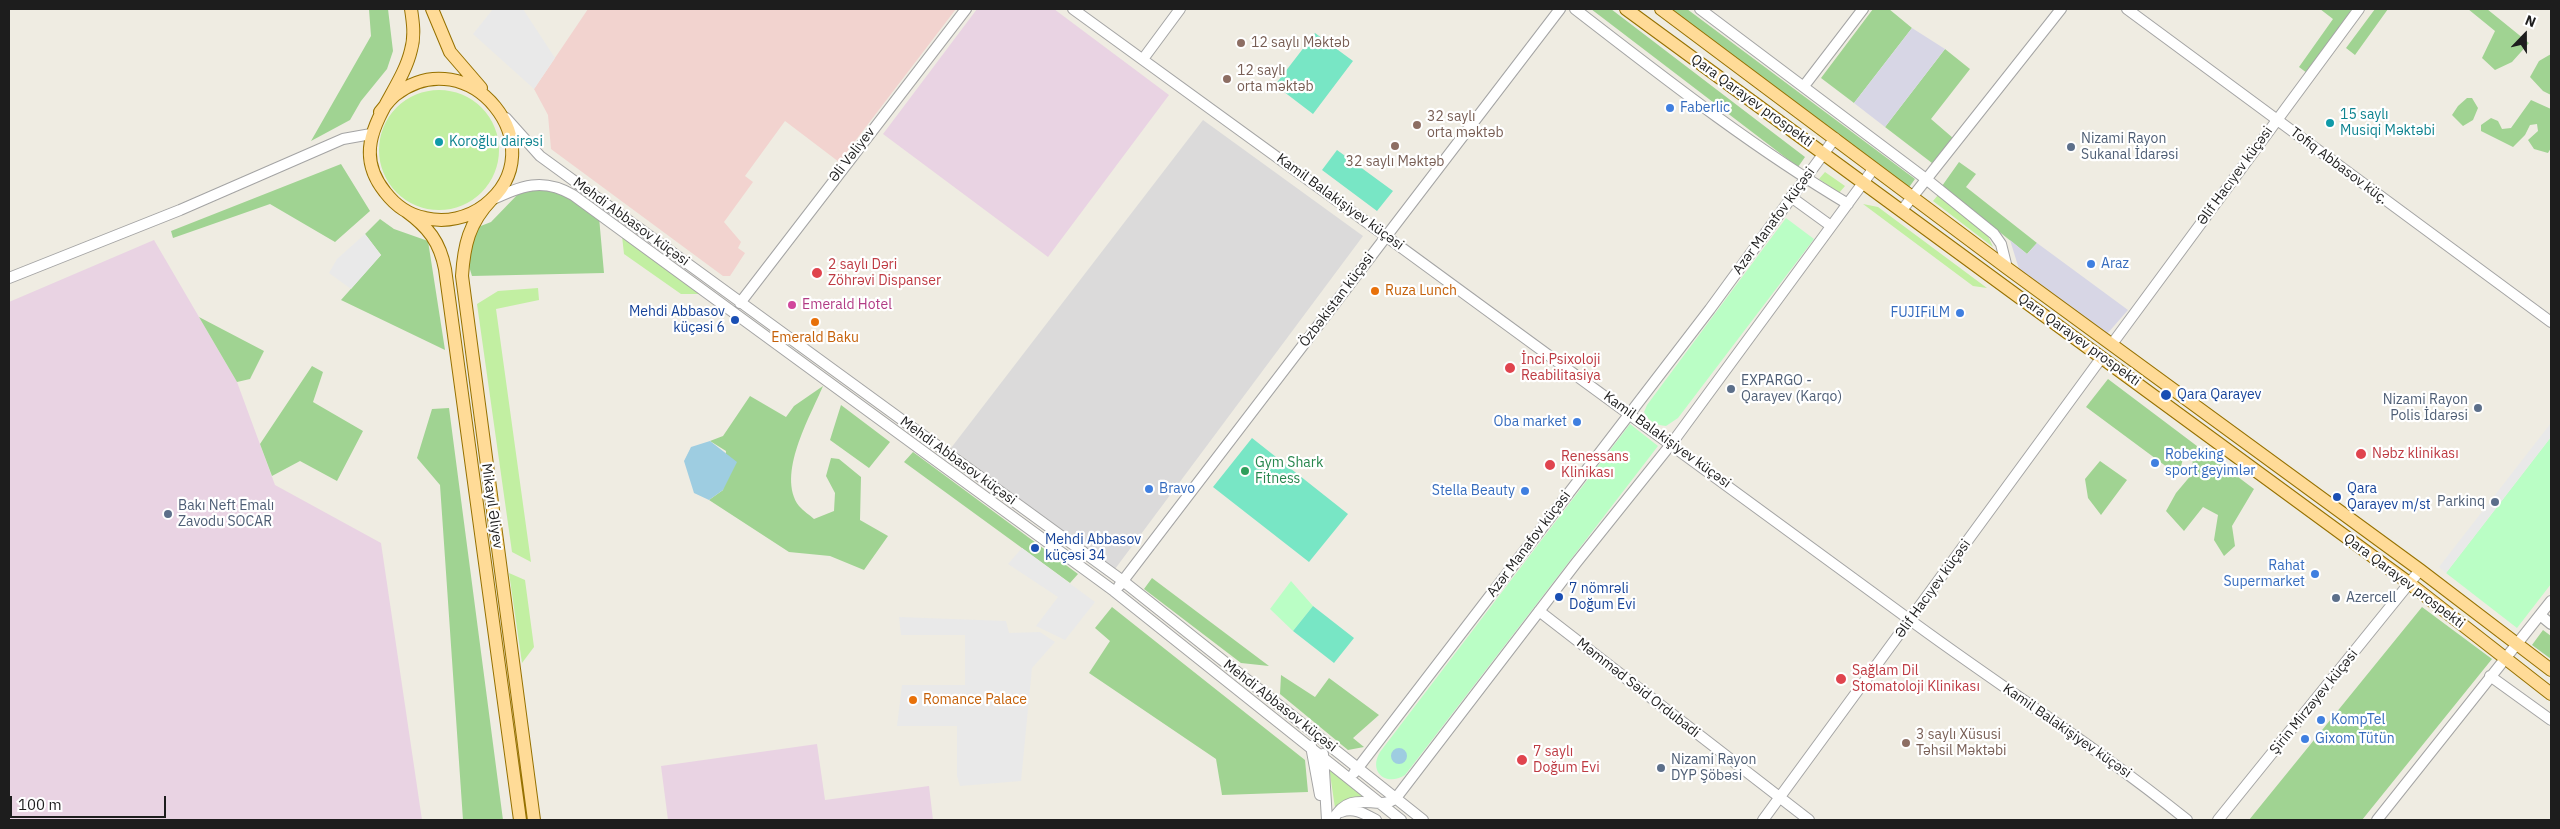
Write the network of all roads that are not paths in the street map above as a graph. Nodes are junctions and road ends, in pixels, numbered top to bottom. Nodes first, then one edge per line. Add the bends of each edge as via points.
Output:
1 (411, 9) edge
2 (432, 9) edge
3 (966, 9) edge
4 (1073, 9) edge
5 (1180, 9) edge
6 (1560, 9) edge
7 (1575, 9) edge
8 (1626, 9) edge
9 (1661, 9) edge
10 (1700, 9) edge
11 (1863, 9) edge
12 (2061, 9) edge
13 (2127, 9) edge
14 (2359, 9) edge
15 (1143, 59) junction
16 (1804, 86) junction
17 (494, 103) junction
18 (380, 112) junction
19 (2276, 120) junction
20 (371, 134) junction
21 (1835, 138) junction
22 (1824, 152) junction
23 (1874, 168) junction
24 (1804, 178) junction
25 (1926, 179) junction
26 (1864, 182) junction
27 (1912, 196) junction
28 (1791, 197) junction
29 (491, 200) junction
30 (1848, 204) junction
31 (1902, 210) junction
32 (406, 211) junction
33 (1831, 226) junction
34 (1386, 235) junction
35 (2007, 268) junction
36 (9, 278) edge
37 (740, 302) junction
38 (2551, 322) edge
39 (2112, 344) junction
40 (2102, 358) junction
41 (1630, 413) junction
42 (1672, 443) junction
43 (2420, 570) junction
44 (1123, 581) junction
45 (2409, 583) junction
46 (1114, 591) junction
47 (2551, 600) edge
48 (1539, 611) junction
49 (2540, 615) junction
50 (1910, 620) junction
51 (2551, 624) edge
52 (2516, 644) junction
53 (2504, 659) junction
54 (2551, 670) edge
55 (2490, 676) junction
56 (2551, 694) edge
57 (2551, 720) edge
58 (1323, 739) junction
59 (1311, 746) junction
60 (1323, 757) junction
61 (1357, 767) junction
62 (1355, 782) junction
63 (1396, 798) junction
64 (1779, 798) junction
65 (1379, 802) junction
66 (1336, 817) edge
67 (520, 820) edge
68 (534, 820) edge
69 (1325, 820) edge
70 (1376, 820) edge
71 (1401, 820) edge
72 (1423, 820) edge
73 (1763, 820) edge
74 (1809, 820) edge
75 (2187, 820) edge
76 (2218, 820) edge
77 (2377, 820) edge

1 - 18 main road via 412,50
2 - 17 main road via 450,52
3 - 37 street, Əli Vəliyev
4 - 15 street, Kamil Balakişiyev küçəsi
5 - 15 street
6 - 34 street, Özbəkistan küçəsi
7 - 24 street
8 - 22 main road, Qara Qarayev prospekti
9 - 21 main road, Qara Qarayev prospekti
10 - 16 street
11 - 16 street
12 - 25 street
13 - 19 street, Tofiq Abbasov küç.
14 - 19 street, Əlif Hacıyev küçəsi
15 - 34 street, Kamil Balakişiyev küçəsi
16 - 25 street
17 - 18 main road via 477,89 457,81 435,79 395,95
17 - 29 main road via 510,134 512,152 506,177
17 - 37 street, Mehdi Abbasov küçəsi via 540,156
18 - 20 main road
19 - 38 street, Tofiq Abbasov küç.
19 - 39 street, Əlif Hacıyev küçəsi
20 - 32 main road via 373,170 380,187
20 - 36 street via 343,139 180,210
21 - 22 street, Azər Manafov küçəsi
21 - 23 main road, Qara Qarayev prospekti
22 - 24 street, Azər Manafov küçəsi
22 - 26 main road, Qara Qarayev prospekti
23 - 26 street
23 - 27 main road, Qara Qarayev prospekti
24 - 28 street, Azər Manafov küçəsi
24 - 30 street
25 - 27 street
25 - 35 street via 1994,234 2001,244
26 - 30 street
26 - 31 main road, Qara Qarayev prospekti
27 - 31 street
27 - 35 main road, Qara Qarayev prospekti
28 - 33 street
28 - 41 street, Azər Manafov küçəsi
29 - 32 main road via 477,211 450,219 423,218
29 - 46 street, Mehdi Abbasov küçəsi via 531,184 560,187 573,195
29 - 68 main road, Mikayıl Əliyev via 468,233 463,250 462,276
30 - 33 street
31 - 40 main road, Qara Qarayev prospekti
32 - 67 main road, Mikayıl Əliyev via 432,233 439,245 445,269
33 - 42 street
34 - 41 street, Kamil Balakişiyev küçəsi
34 - 44 street, Özbəkistan küçəsi
35 - 39 main road, Qara Qarayev prospekti
37 - 44 street, Mehdi Abbasov küçəsi
39 - 43 main road, Qara Qarayev prospekti
40 - 45 main road, Qara Qarayev prospekti
40 - 50 street, Əlif Hacıyev küçəsi
41 - 42 street, Kamil Balakişiyev küçəsi
41 - 61 street, Azər Manafov küçəsi
42 - 48 street
42 - 50 street, Kamil Balakişiyev küçəsi
43 - 45 street, Şirin Mirzəyev küçəsi
43 - 52 main road, Qara Qarayev prospekti
44 - 46 street, Özbəkistan küçəsi
44 - 58 street, Mehdi Abbasov küçəsi
45 - 53 main road, Qara Qarayev prospekti
45 - 76 street, Şirin Mirzəyev küçəsi
46 - 59 street, Mehdi Abbasov küçəsi
47 - 49 street
48 - 63 street
48 - 64 street, Məmməd Səid Ordubadi
49 - 51 street
49 - 52 street
50 - 64 street, Əlif Hacıyev küçəsi
50 - 75 street, Kamil Balakişiyev küçəsi via 2142,784
52 - 53 street
52 - 54 main road, Qara Qarayev prospekti
53 - 55 street
53 - 56 main road, Qara Qarayev prospekti
55 - 57 street
55 - 77 street
58 - 60 street
58 - 61 street, Mehdi Abbasov küçəsi
59 - 60 street, Mehdi Abbasov küçəsi
59 - 69 street
60 - 62 street, Mehdi Abbasov küçəsi
60 - 69 street
61 - 62 street
61 - 63 street, Mehdi Abbasov küçəsi
62 - 65 street, Mehdi Abbasov küçəsi
63 - 65 street
63 - 72 street, Mehdi Abbasov küçəsi
64 - 73 street, Əlif Hacıyev küçəsi
64 - 74 street, Məmməd Səid Ordubadi
65 - 66 street via 1352,803
65 - 71 street, Mehdi Abbasov küçəsi
66 - 70 street via 1353,810

